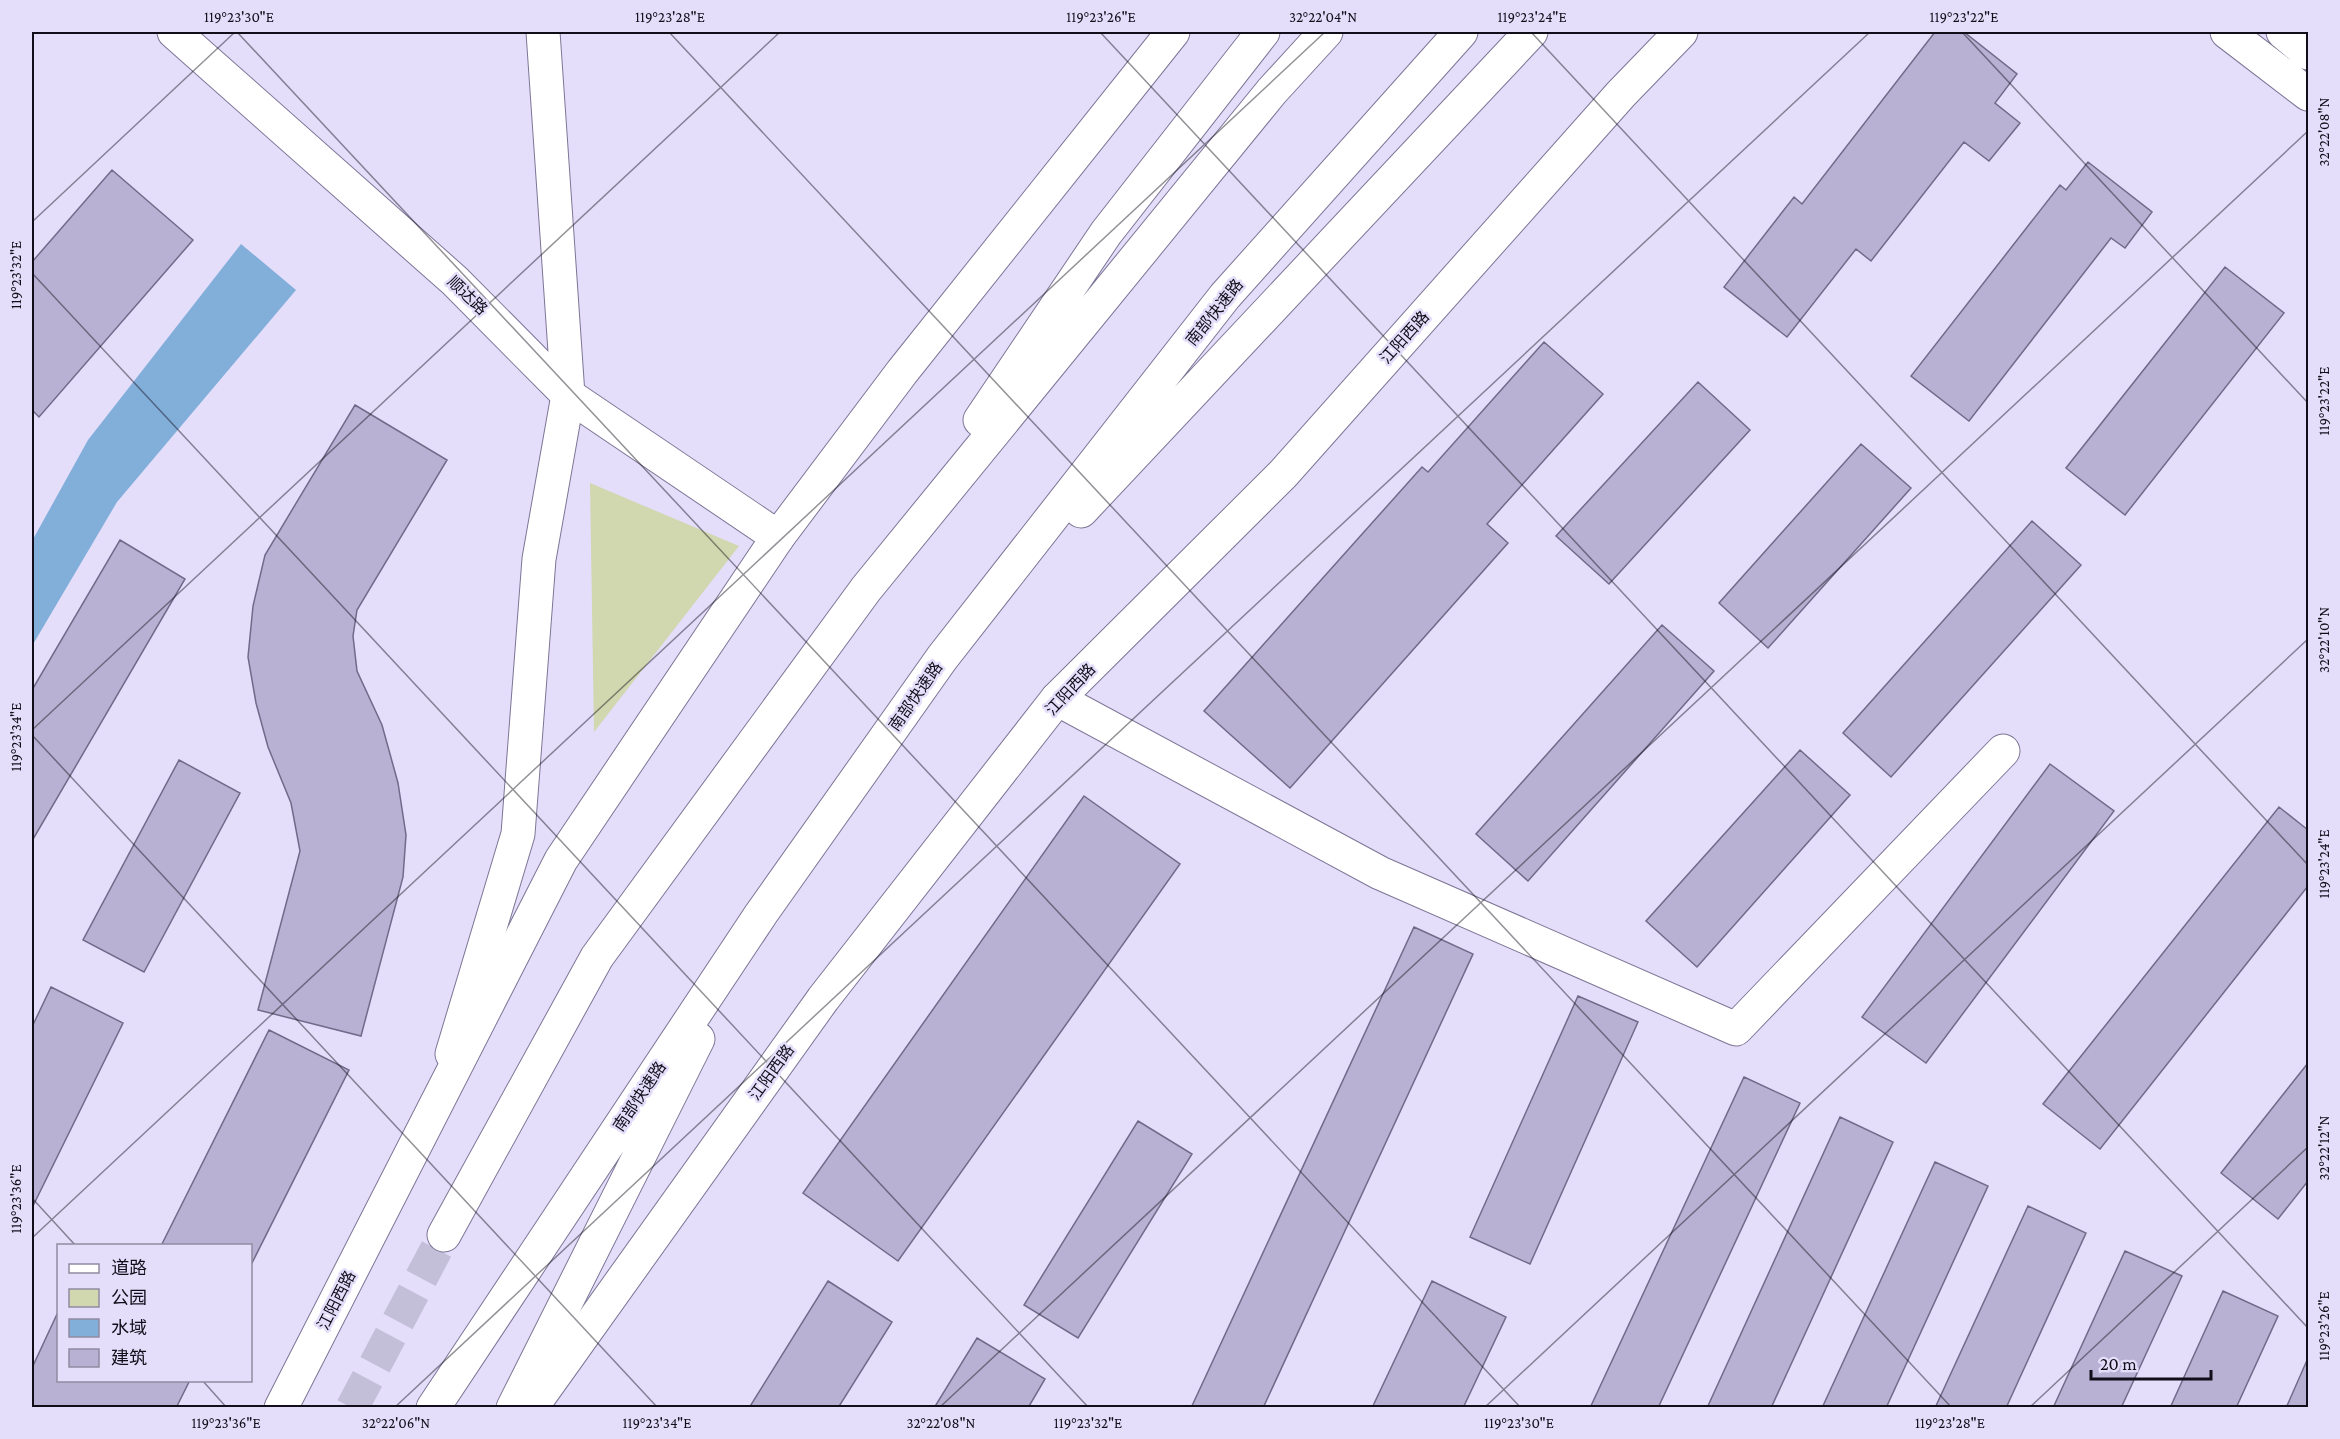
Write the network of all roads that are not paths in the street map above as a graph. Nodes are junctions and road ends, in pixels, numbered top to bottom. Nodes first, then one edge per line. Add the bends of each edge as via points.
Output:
1 (174, 32) edge
2 (543, 32) edge
3 (1173, 32) edge
4 (1263, 32) edge
5 (1326, 32) edge
6 (1461, 32) edge
7 (1531, 32) edge
8 (1681, 32) edge
9 (2227, 32) edge
10 (2283, 32) edge
11 (2308, 53) edge
12 (2308, 94) edge
13 (568, 395) junction
14 (778, 537) junction
15 (866, 590) junction
16 (942, 658) junction
17 (1057, 699) junction
18 (2003, 751) dead end
19 (761, 914) junction
20 (440, 1094) junction
21 (444, 1235) tunnel mouth
22 (281, 1407) edge
23 (433, 1407) edge
24 (513, 1407) edge
25 (531, 1407) edge

1 - 13 main road, 顺达路 via 455,281
2 - 13 main road
3 - 14 main road, 江阳西路 via 902,372
4 - 15 main road via 1106,233
5 - 15 main road via 1272,91
6 - 16 main road, 南部快速路 via 1226,296
7 - 16 main road
8 - 17 main road, 江阳西路 via 1621,94 1283,474
9 - 12 main road
10 - 11 main road
13 - 14 main road, 顺达路
13 - 20 main road via 538,559 518,834
14 - 20 main road, 江阳西路 via 561,860
15 - 21 main road via 597,957
16 - 19 main road, 南部快速路
17 - 18 main road via 1380,873 1736,1029
17 - 25 main road, 江阳西路 via 823,999
19 - 23 main road, 南部快速路
19 - 24 main road
20 - 22 main road, 江阳西路

